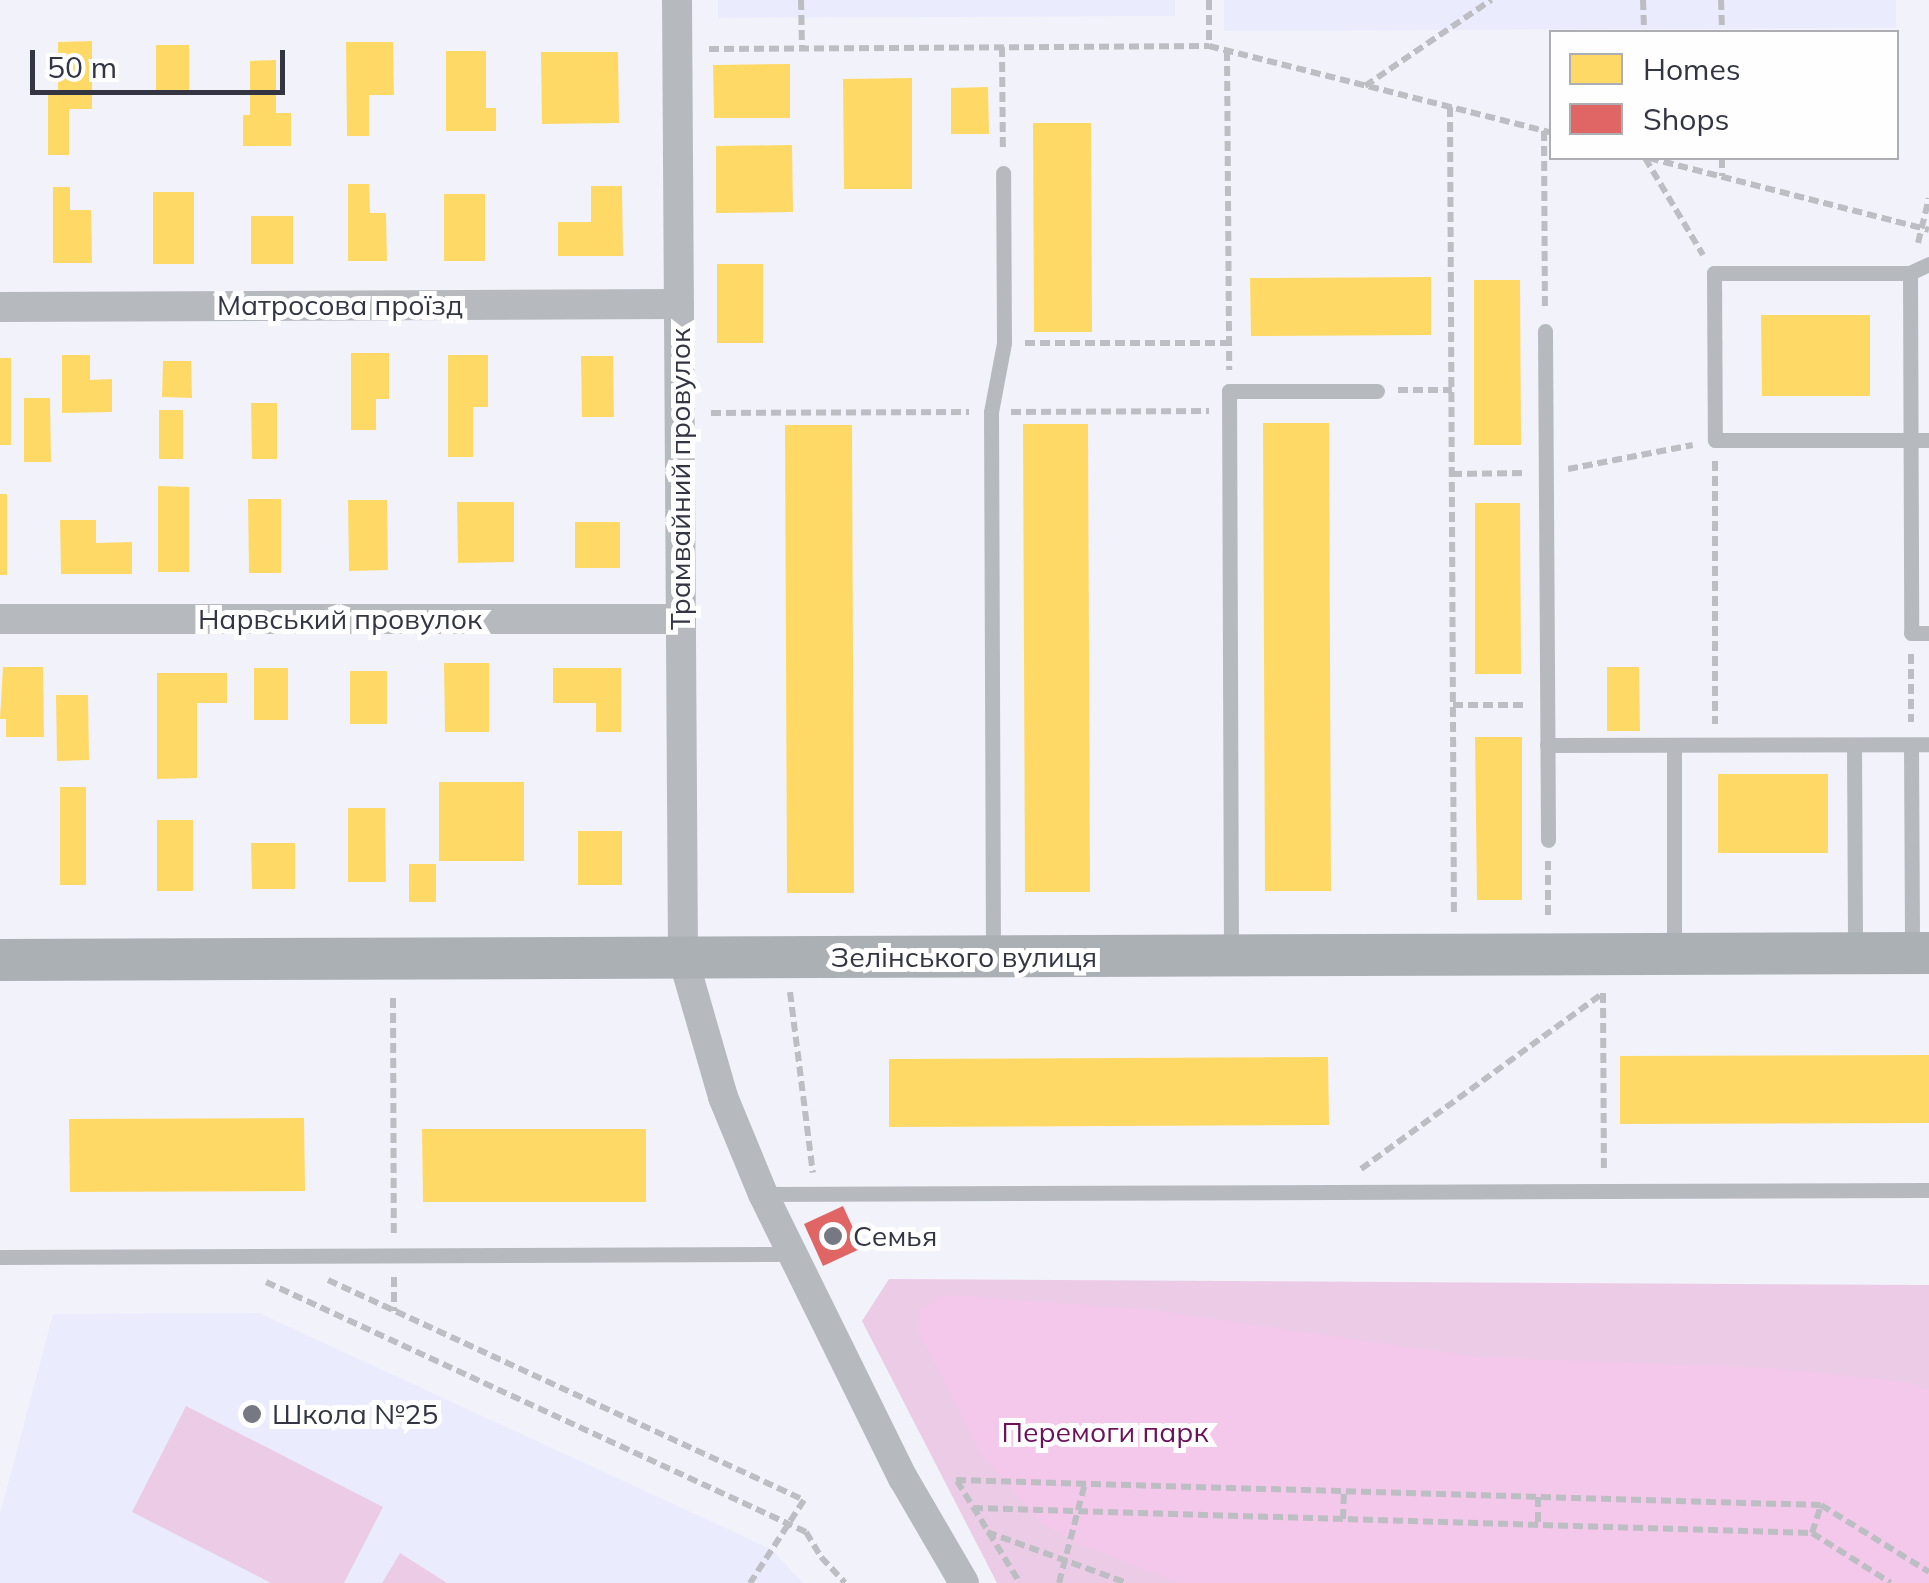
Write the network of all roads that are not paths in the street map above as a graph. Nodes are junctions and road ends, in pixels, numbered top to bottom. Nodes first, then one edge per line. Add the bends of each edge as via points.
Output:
1 (677, 0) edge
2 (1003, 173) road end
3 (1929, 264) edge
4 (1910, 272) junction
5 (679, 304) junction
6 (0, 306) edge
7 (1545, 331) road end
8 (1377, 390) road end
9 (1910, 440) junction
10 (1929, 440) edge
11 (681, 619) junction
12 (0, 620) edge
13 (1929, 633) edge
14 (1912, 744) junction
15 (1929, 744) edge
16 (1674, 745) junction
17 (1854, 745) junction
18 (1547, 746) junction
19 (1548, 840) road end
20 (1921, 953) edge
21 (1674, 954) junction
22 (1855, 954) junction
23 (993, 956) junction
24 (1231, 956) junction
25 (683, 958) junction
26 (0, 960) edge
27 (1929, 1190) edge
28 (763, 1194) junction
29 (792, 1254) junction
30 (0, 1256) edge
31 (964, 1583) edge

1 - 5 street, Трамвайний провулок
2 - 23 lane via 1004,343 990,412
3 - 4 lane
4 - 9 lane
4 - 9 lane via 1714,273 1714,440
5 - 6 street, Матросова проїзд
5 - 11 street, Трамвайний провулок
7 - 18 lane
8 - 24 lane via 1228,391
9 - 10 lane
9 - 13 lane via 1911,633
11 - 12 street, Нарвський провулок
11 - 25 street, Трамвайний провулок
14 - 15 lane
14 - 17 lane
14 - 20 lane
16 - 17 lane
16 - 18 lane
16 - 21 lane
17 - 22 lane
18 - 19 lane
20 - 22 street, Зелінського вулиця
21 - 22 street, Зелінського вулиця
21 - 24 street, Зелінського вулиця
23 - 24 street, Зелінського вулиця
23 - 25 street, Зелінського вулиця
25 - 26 street, Зелінського вулиця
25 - 28 street, Трамвайний провулок via 723,1097
27 - 28 lane
28 - 29 street, Трамвайний провулок
29 - 30 lane
29 - 31 street, Трамвайний провулок via 903,1478

